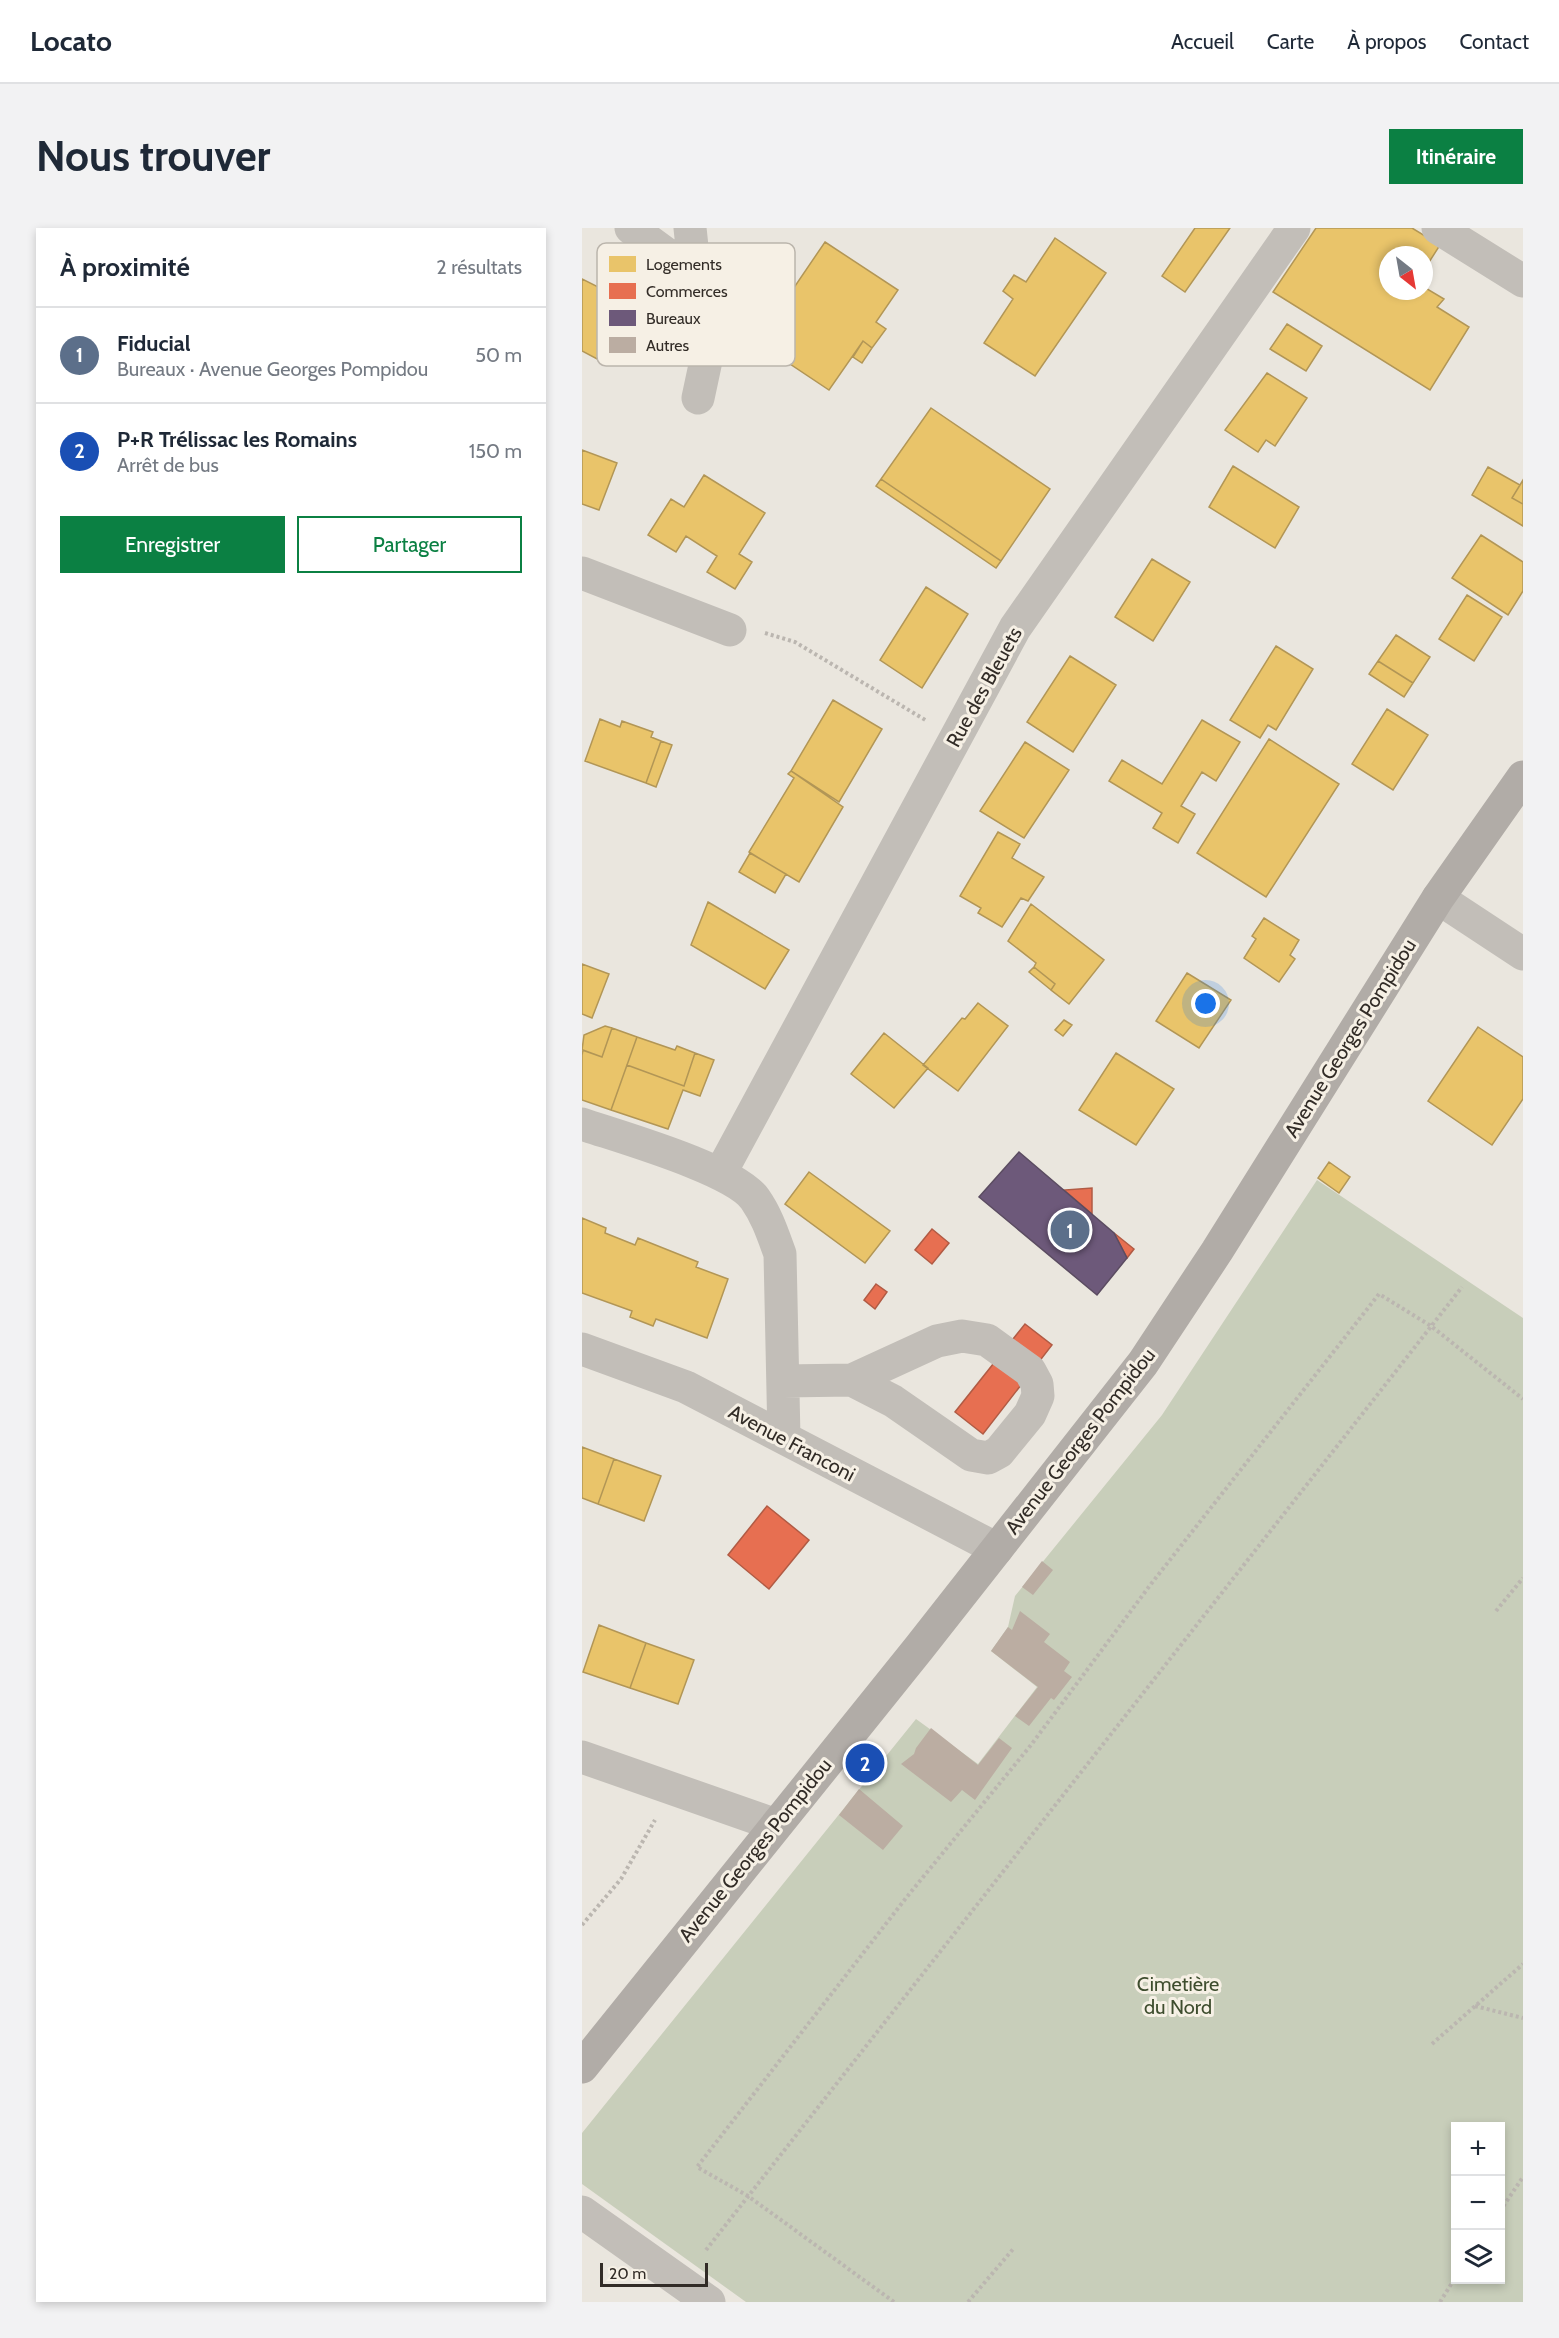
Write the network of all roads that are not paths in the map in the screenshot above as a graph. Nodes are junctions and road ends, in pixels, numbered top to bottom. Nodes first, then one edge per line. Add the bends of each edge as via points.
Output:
1 (631, 228) edge
2 (690, 228) edge
3 (1294, 228) edge
4 (1438, 228) edge
5 (651, 243) edge
6 (692, 243) edge
7 (1523, 281) edge
8 (705, 366) edge
9 (698, 398) dead end
10 (582, 573) edge
11 (730, 630) road end
12 (1523, 777) edge
13 (1438, 898) junction
14 (1523, 954) edge
15 (582, 1124) edge
16 (720, 1174) junction
17 (582, 1349) edge
18 (852, 1380) junction
19 (783, 1381) junction
20 (784, 1438) junction
21 (997, 1549) junction
22 (582, 1757) edge
23 (776, 1825) junction
24 (582, 2067) edge
25 (582, 2212) edge
26 (709, 2302) edge

1 - 5 street
2 - 6 street
3 - 16 street, Rue des Bleuets via 1015,628
4 - 7 street
8 - 9 street
10 - 11 street
12 - 13 main road, Avenue Georges Pompidou
13 - 14 street
13 - 21 main road, Avenue Georges Pompidou via 1143,1363
15 - 16 street
16 - 19 street via 754,1197 780,1254
17 - 20 street, Avenue Franconi via 686,1387
18 - 18 street via 937,1341 962,1336 987,1340 1030,1371 1038,1396 1030,1414 999,1452 988,1458 971,1455 893,1401
18 - 19 street
19 - 20 street
20 - 21 street, Avenue Franconi
21 - 23 main road, Avenue Georges Pompidou
22 - 23 street
23 - 24 main road, Avenue Georges Pompidou
25 - 26 street

